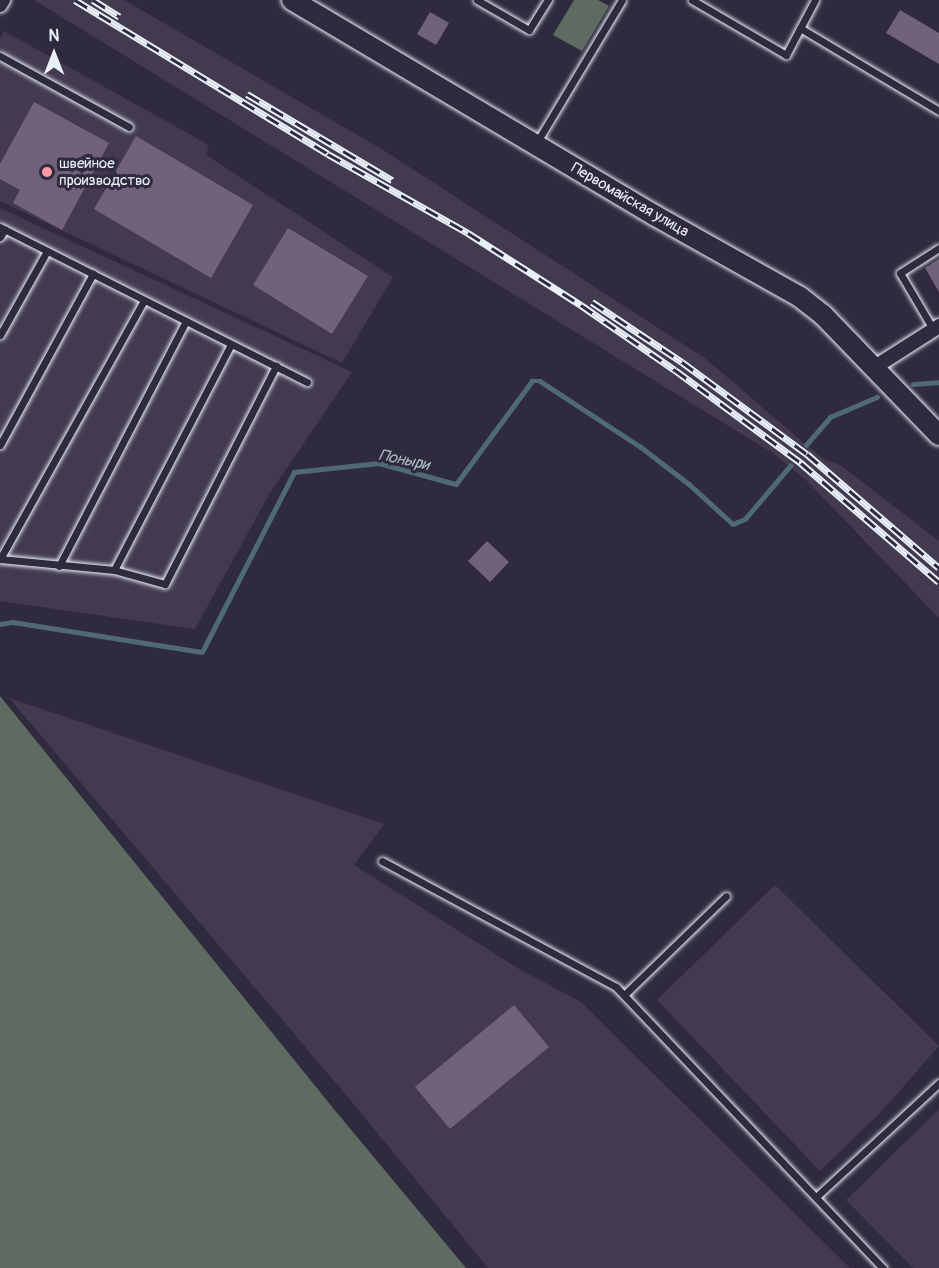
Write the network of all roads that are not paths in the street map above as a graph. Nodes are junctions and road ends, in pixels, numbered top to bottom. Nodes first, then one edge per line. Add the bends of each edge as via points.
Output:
1 (292, 0) edge
2 (477, 0) edge
3 (548, 0) edge
4 (622, 0) edge
5 (692, 0) edge
6 (815, 0) edge
7 (800, 28) junction
8 (0, 56) edge
9 (939, 111) edge
10 (129, 127) dead end
11 (535, 144) junction
12 (2, 228) edge
13 (0, 237) edge
14 (939, 248) edge
15 (47, 251) junction
16 (93, 274) junction
17 (144, 300) junction
18 (186, 321) junction
19 (936, 327) edge
20 (0, 335) edge
21 (231, 344) junction
22 (276, 366) junction
23 (875, 367) junction
24 (307, 382) dead end
25 (939, 435) edge
26 (0, 445) edge
27 (0, 559) edge
28 (59, 566) junction
29 (114, 570) junction
30 (382, 861) dead end
31 (726, 896) dead end
32 (624, 995) junction
33 (939, 1083) edge
34 (816, 1197) junction
35 (883, 1268) edge

1 - 11 street, Первомайская улица
2 - 3 lane via 529,30
4 - 11 lane
5 - 7 lane via 786,55
6 - 7 lane
7 - 9 lane
8 - 10 lane
11 - 23 street, Первомайская улица via 800,297
12 - 13 lane
12 - 15 lane
14 - 19 lane via 900,273
15 - 16 lane
15 - 20 lane
16 - 17 lane
16 - 26 lane
17 - 18 lane
17 - 27 lane
18 - 21 lane
18 - 28 lane
19 - 23 street
21 - 22 lane
21 - 29 lane
22 - 24 lane
22 - 29 lane via 165,584
23 - 25 street, Первомайская улица
27 - 28 lane
28 - 29 lane
30 - 32 lane via 616,987
31 - 32 lane
32 - 34 lane
33 - 34 lane
34 - 35 lane

